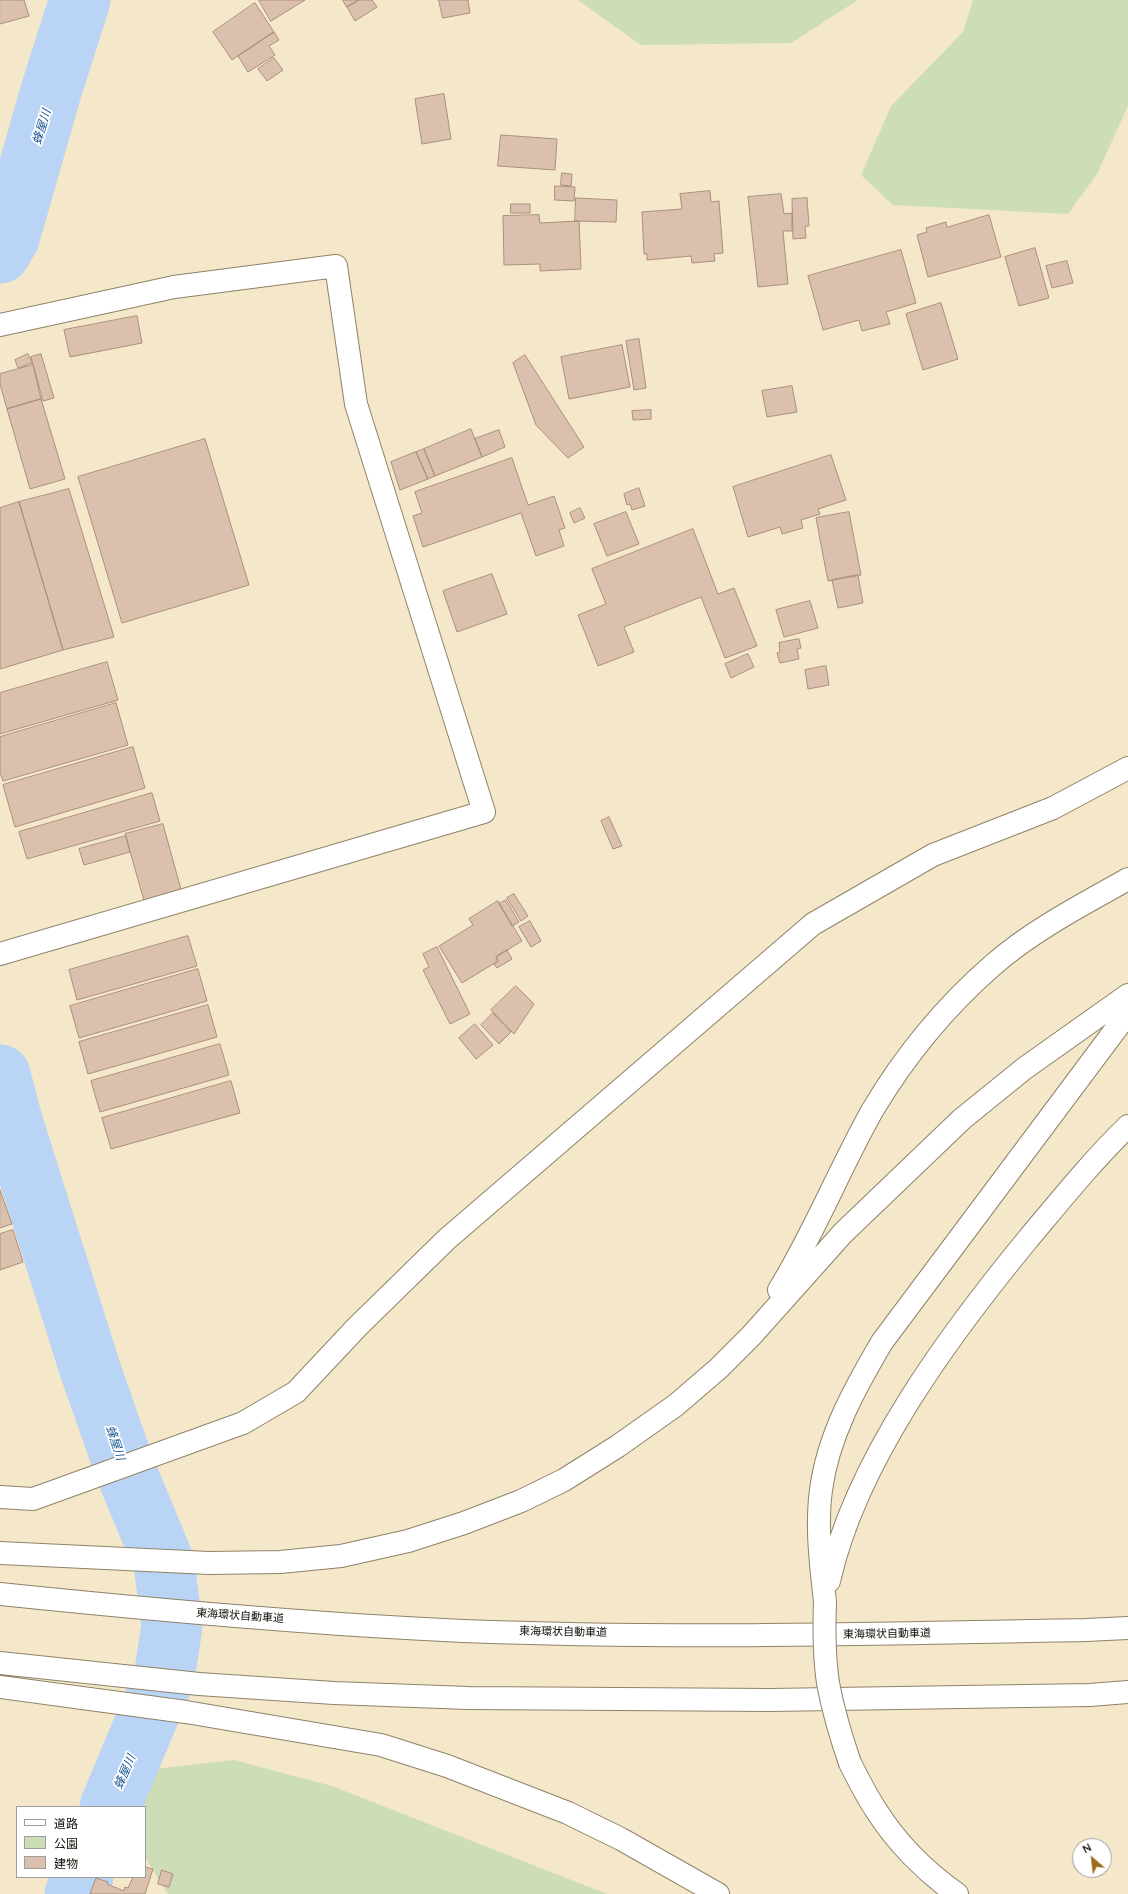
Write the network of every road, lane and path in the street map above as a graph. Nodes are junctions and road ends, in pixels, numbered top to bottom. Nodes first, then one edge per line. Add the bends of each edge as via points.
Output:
1 (0, 325) edge
2 (1128, 768) edge
3 (1128, 880) edge
4 (0, 954) edge
5 (1128, 995) edge
6 (1128, 1013) edge
7 (1128, 1126) edge
8 (751, 1336) junction
9 (0, 1497) edge
10 (0, 1553) edge
11 (0, 1594) edge
12 (825, 1602) junction
13 (1128, 1628) edge
14 (0, 1663) edge
15 (0, 1687) edge
16 (1128, 1692) edge
17 (718, 1894) edge
18 (957, 1894) edge

1 - 4 main road via 174,287 336,266 356,404 484,812
2 - 9 main road via 1053,808 933,855 813,924 447,1239 357,1327 296,1392 243,1423 33,1499
3 - 8 main road via 1042,929 993,964 948,1009 909,1055 873,1110 793,1267
5 - 8 main road via 1025,1068 962,1119 843,1233
6 - 12 main road via 882,1342 850,1397 832,1444 820,1490 819,1538
7 - 12 main road via 1056,1205 1002,1271 909,1402 855,1502 836,1550
8 - 10 main road via 676,1405 564,1480 521,1501 408,1541 341,1556 280,1562 208,1563
11 - 13 main road, 東海環状自動車道 via 182,1613 463,1630 750,1636
12 - 18 main road, bridge via 824,1645 828,1682 836,1722 850,1763 876,1810 908,1852
14 - 16 main road via 199,1684 468,1698 770,1700
15 - 17 main road via 186,1712 381,1745 454,1768 568,1813 667,1864

